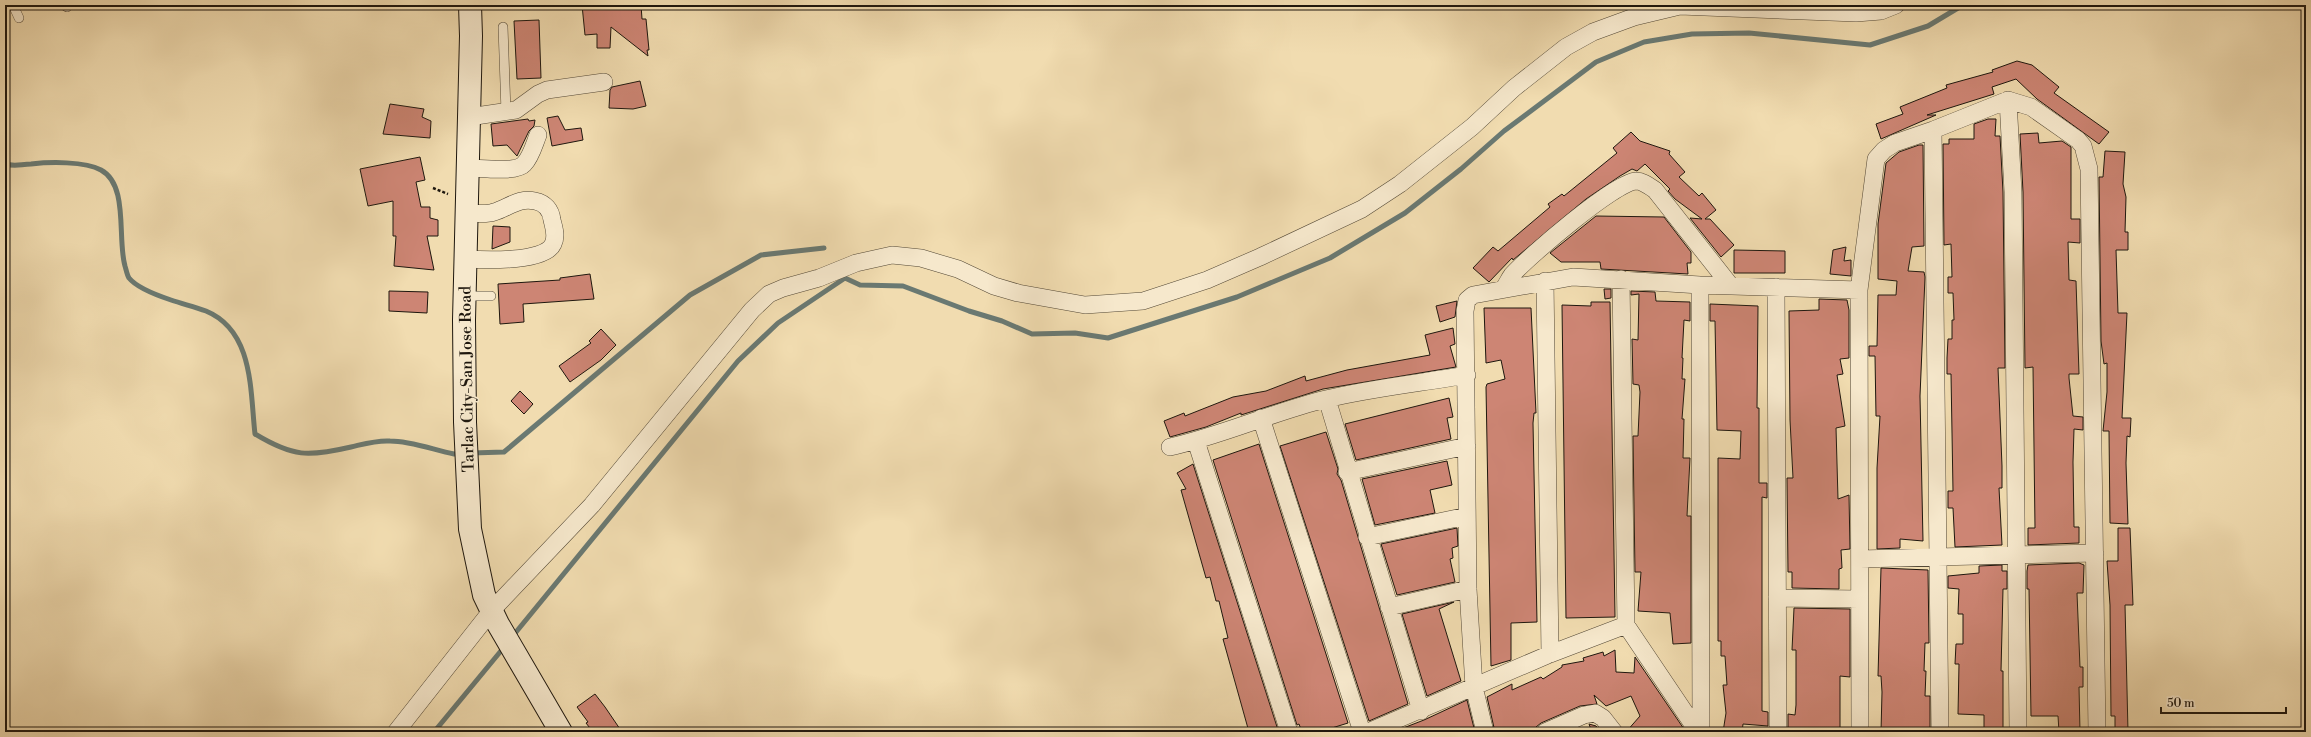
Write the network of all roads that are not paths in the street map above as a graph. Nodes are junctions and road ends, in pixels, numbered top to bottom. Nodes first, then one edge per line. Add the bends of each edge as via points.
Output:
1 (14, 5) edge
2 (470, 5) edge
3 (1694, 5) edge
4 (1896, 5) edge
5 (19, 18) dead end
6 (503, 27) dead end
7 (604, 82) dead end
8 (2008, 100) junction
9 (506, 112) junction
10 (469, 117) junction
11 (1933, 130) junction
12 (538, 136) dead end
13 (468, 168) junction
14 (467, 212) junction
15 (466, 259) junction
16 (1621, 279) junction
17 (1545, 281) junction
18 (1700, 285) junction
19 (1730, 285) junction
20 (1776, 287) junction
21 (1504, 288) junction
22 (1859, 290) junction
23 (464, 296) junction
24 (491, 296) dead end
25 (1467, 375) junction
26 (1327, 399) junction
27 (1261, 418) junction
28 (1196, 441) junction
29 (1467, 446) junction
30 (1170, 447) dead end
31 (1347, 472) junction
32 (1467, 516) junction
33 (1367, 537) junction
34 (2095, 553) junction
35 (2015, 554) junction
36 (1938, 557) junction
37 (1860, 559) junction
38 (1468, 589) junction
39 (1777, 598) junction
40 (1859, 600) junction
41 (1389, 607) junction
42 (495, 617) junction
43 (1626, 625) junction
44 (1550, 654) junction
45 (1474, 687) junction
46 (1421, 711) junction
47 (1552, 730) edge
48 (396, 732) edge
49 (561, 732) edge
50 (1289, 732) edge
51 (1362, 732) edge
52 (1368, 732) edge
53 (1485, 732) edge
54 (1614, 732) edge
55 (1700, 732) edge
56 (1778, 732) edge
57 (1860, 732) edge
58 (1940, 732) edge
59 (2018, 732) edge
60 (2097, 732) edge

1 - 5 lane
2 - 10 main road, Tarlac City-San Jose Road
3 - 4 street via 1856,13 1881,11
3 - 42 street via 1665,9 1593,32 1566,47 1514,88 1472,127 1400,184 1362,209 1213,277 1143,301 1085,305 1018,293 994,286 958,269 921,258 892,255 856,263 769,294 752,310 592,505
6 - 9 lane
7 - 9 street via 547,90 516,110
8 - 11 street
8 - 34 street via 2030,107 2078,140 2083,146 2089,169
8 - 35 street via 2013,192
9 - 10 street
10 - 13 main road, Tarlac City-San Jose Road
11 - 22 street via 1895,143 1876,159
11 - 36 street
12 - 13 street via 523,166 515,169
13 - 14 main road, Tarlac City-San Jose Road
14 - 15 main road, Tarlac City-San Jose Road
14 - 15 street via 494,212 516,202 535,201 544,205 551,213 555,236 553,246 544,253 518,258
15 - 23 main road, Tarlac City-San Jose Road
16 - 17 street via 1573,277
16 - 18 street
16 - 43 street
17 - 21 street
17 - 44 street
18 - 19 street
18 - 55 street
19 - 20 street
19 - 21 street via 1655,190 1645,183 1635,181 1611,192 1564,229 1517,270
20 - 22 street
20 - 39 street
21 - 25 street via 1473,295 1467,300
22 - 37 street
23 - 24 lane
23 - 42 main road, Tarlac City-San Jose Road via 465,422 470,529 484,596
25 - 26 street
25 - 29 street
26 - 27 street
26 - 31 street
27 - 28 street
27 - 51 street
28 - 30 street
28 - 50 street
29 - 31 street
29 - 32 street
31 - 33 street
32 - 33 street
32 - 38 street
33 - 41 street
34 - 35 street
34 - 60 street
35 - 36 street
35 - 59 street
36 - 37 street
36 - 58 street
37 - 40 street
38 - 41 street
38 - 45 street
39 - 40 street
39 - 56 street
40 - 57 street
41 - 46 street
42 - 48 street
42 - 49 main road, Tarlac City-San Jose Road
43 - 44 street
43 - 55 street
44 - 45 street
45 - 46 street
45 - 53 street
46 - 52 street
47 - 54 street via 1584,715 1595,713 1603,718

